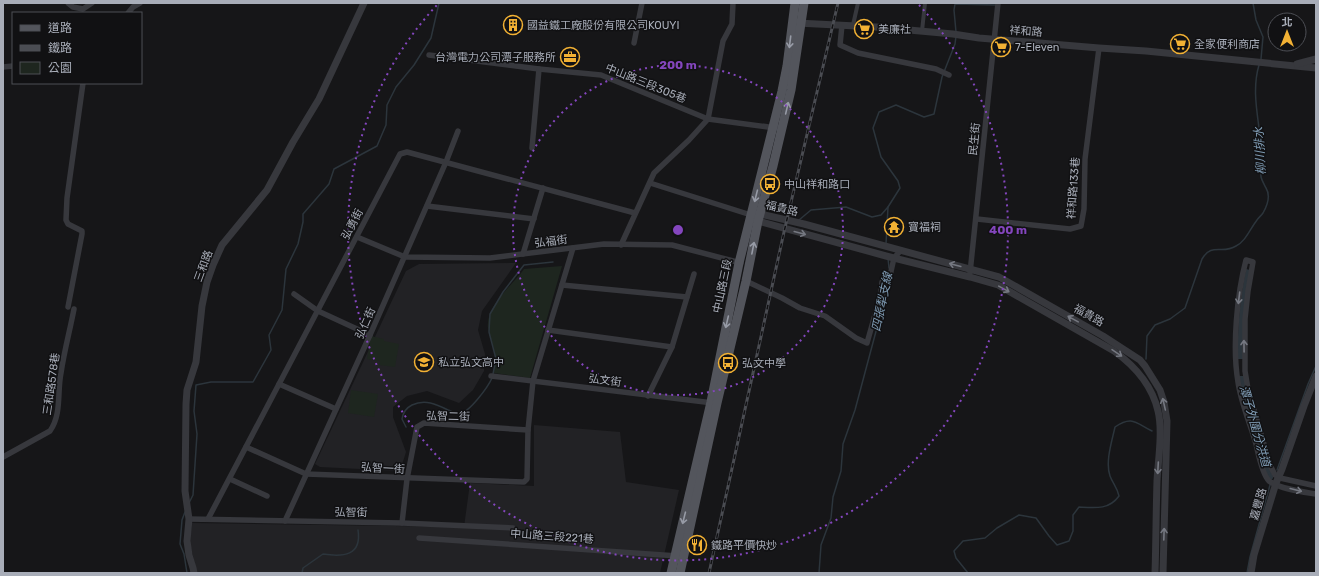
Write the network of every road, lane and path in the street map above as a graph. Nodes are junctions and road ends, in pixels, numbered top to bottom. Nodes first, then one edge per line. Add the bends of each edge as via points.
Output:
1 (68, 3) edge
2 (92, 3) edge
3 (140, 3) edge
4 (364, 3) edge
5 (642, 3) edge
6 (732, 3) edge
7 (794, 3) edge
8 (804, 3) edge
9 (858, 3) edge
10 (925, 3) edge
11 (998, 3) edge
12 (129, 12) edge
13 (797, 23) junction
14 (842, 25) junction
15 (853, 25) junction
16 (922, 31) junction
17 (995, 39) junction
18 (634, 43) dead end
19 (1099, 48) junction
20 (429, 55) dead end
21 (1316, 59) edge
22 (1291, 65) junction
23 (1316, 68) edge
24 (539, 69) junction
25 (946, 73) dead end
26 (83, 84) edge
27 (708, 119) junction
28 (772, 127) junction
29 (782, 129) junction
30 (458, 131) dead end
31 (532, 148) dead end
32 (446, 162) junction
33 (650, 183) junction
34 (543, 188) junction
35 (427, 206) junction
36 (635, 213) junction
37 (756, 216) junction
38 (534, 219) junction
39 (977, 219) junction
40 (357, 237) junction
41 (620, 245) junction
42 (573, 248) junction
43 (901, 250) junction
44 (523, 254) junction
45 (404, 257) junction
46 (894, 258) junction
47 (739, 263) junction
48 (750, 264) junction
49 (971, 269) junction
50 (694, 274) dead end
51 (970, 277) junction
52 (746, 281) junction
53 (562, 285) junction
54 (294, 294) dead end
55 (687, 297) junction
56 (68, 307) dead end
57 (74, 309) dead end
58 (318, 311) junction
59 (548, 330) junction
60 (370, 335) junction
61 (672, 347) junction
62 (1237, 367) junction
63 (1245, 367) junction
64 (491, 376) dead end
65 (1316, 376) edge
66 (534, 381) junction
67 (279, 384) junction
68 (648, 396) junction
69 (714, 403) junction
70 (336, 409) junction
71 (528, 430) junction
72 (246, 447) junction
73 (3, 457) edge
74 (306, 474) junction
75 (1278, 476) junction
76 (230, 479) junction
77 (407, 479) junction
78 (1275, 484) junction
79 (1316, 486) edge
80 (1316, 494) edge
81 (267, 496) dead end
82 (190, 519) junction
83 (208, 519) junction
84 (285, 521) junction
85 (402, 523) junction
86 (513, 528) dead end
87 (419, 538) dead end
88 (680, 556) junction
89 (194, 573) edge
90 (671, 573) edge
91 (680, 573) edge
92 (1156, 573) edge
93 (1163, 573) edge
94 (1251, 573) edge

1 - 2 street via 83,9
3 - 12 street
4 - 82 street, 三和路 via 319,98 267,190 222,245 207,282 196,362 187,390 184,479
5 - 18 street
6 - 27 street via 732,24 723,41
7 - 13 main road, 中山路三段
8 - 13 main road, 中山路三段
9 - 15 street
10 - 16 street
11 - 17 street, 民生街
13 - 14 street, 祥和路
13 -> 28 main road, 中山路三段
29 -> 13 main road, 中山路三段 via 791,90
14 - 15 street, 祥和路
14 - 25 street via 840,45 850,50
15 - 16 street, 祥和路
16 - 17 street, 祥和路
17 - 19 street, 祥和路
17 - 39 street, 民生街
19 - 22 street, 祥和路
19 - 39 street, 祥和路133巷 via 1085,159 1081,226 1070,229
20 - 24 street, 中山路三段305巷
21 - 22 street, 祥和路
22 - 23 street, 祥和路
24 - 27 street, 中山路三段305巷 via 601,75
24 - 31 street
26 - 56 street via 66,220 68,224 82,231 82,234
27 - 28 street, 中山路三段305巷
27 - 33 street via 654,173
28 - 29 street, 中山路三段305巷
28 -> 37 main road, 中山路三段
29 - 37 main road, 中山路三段
30 - 32 street, 弘仁街
32 - 34 street, 弘勇街
32 - 35 street, 弘仁街
32 - 40 street, 弘勇街 via 407,152 400,154
33 - 36 street
33 - 37 street
34 - 36 street, 弘勇街
34 - 38 street
35 - 38 street
35 - 45 street, 弘仁街
36 - 41 street
37 - 43 street, 福貴路 via 792,221
37 -> 46 street, 福貴路
37 - 47 main road, 中山路三段
48 -> 37 main road, 中山路三段
38 - 44 street
39 - 49 street, 民生街
40 - 45 street, 弘福街
40 - 58 street, 弘勇街
41 - 42 street, 弘福街 via 604,244
41 - 47 street, 弘福街 via 672,245
42 - 44 street, 弘福街
42 - 53 street
43 - 46 street
49 -> 43 street, 福貴路
44 - 45 street, 弘福街 via 490,258
45 - 60 street, 弘仁街
46 - 51 street, 福貴路
46 - 52 street via 890,276 882,282 867,343 825,316 800,308
47 - 48 street, 弘福街
47 -> 69 main road, 中山路三段
48 - 52 main road, 中山路三段
49 - 51 street, 民生街
93 -> 49 street, 福貴路 via 1167,421 1160,390 1145,366 1115,343 999,277
50 - 55 street
51 -> 92 street, 福貴路 via 998,286 1108,348 1130,363 1141,375 1158,411 1160,428
52 - 69 main road, 中山路三段
53 - 55 street
53 - 59 street
54 - 58 street
55 - 61 street
57 - 73 street, 三和路578巷 via 60,374 57,418 54,426
58 - 60 street
58 - 67 street, 弘勇街
59 - 61 street
59 - 66 street
60 - 70 street, 弘仁街
61 - 68 street
62 - 63 street
63 -> 62 street via 1245,319 1253,262 1246,260 1237,316
62 - 78 street via 1239,386 1264,473 1267,479
63 - 75 street via 1248,389 1272,472
64 - 66 street, 弘文街
65 - 75 street, 嘉豐路
66 - 68 street, 弘文街
66 - 71 street
67 - 70 street
67 - 72 street, 弘勇街
68 - 69 street, 弘文街
69 - 88 main road, 中山路三段
70 - 74 street, 弘仁街
71 - 77 street, 弘智二街 via 424,423 417,427
71 - 77 street, 弘智一街 via 527,479 524,482
72 - 74 street, 弘智一街
72 - 76 street, 弘勇街
74 - 77 street, 弘智一街
74 - 84 street, 弘仁街
75 - 78 street, 嘉豐路
75 - 79 street
76 - 81 street
76 - 83 street, 弘勇街
77 - 85 street, 弘智二街
78 -> 80 street
78 - 94 street, 嘉豐路
82 - 83 street, 弘智街
82 - 89 street, 三和路 via 189,555
83 - 84 street, 弘智街
84 - 85 street, 弘智街
85 - 86 street, 弘智街
87 - 88 street, 中山路三段221巷
88 - 90 main road, 中山路三段
88 - 91 main road, 中山路三段

